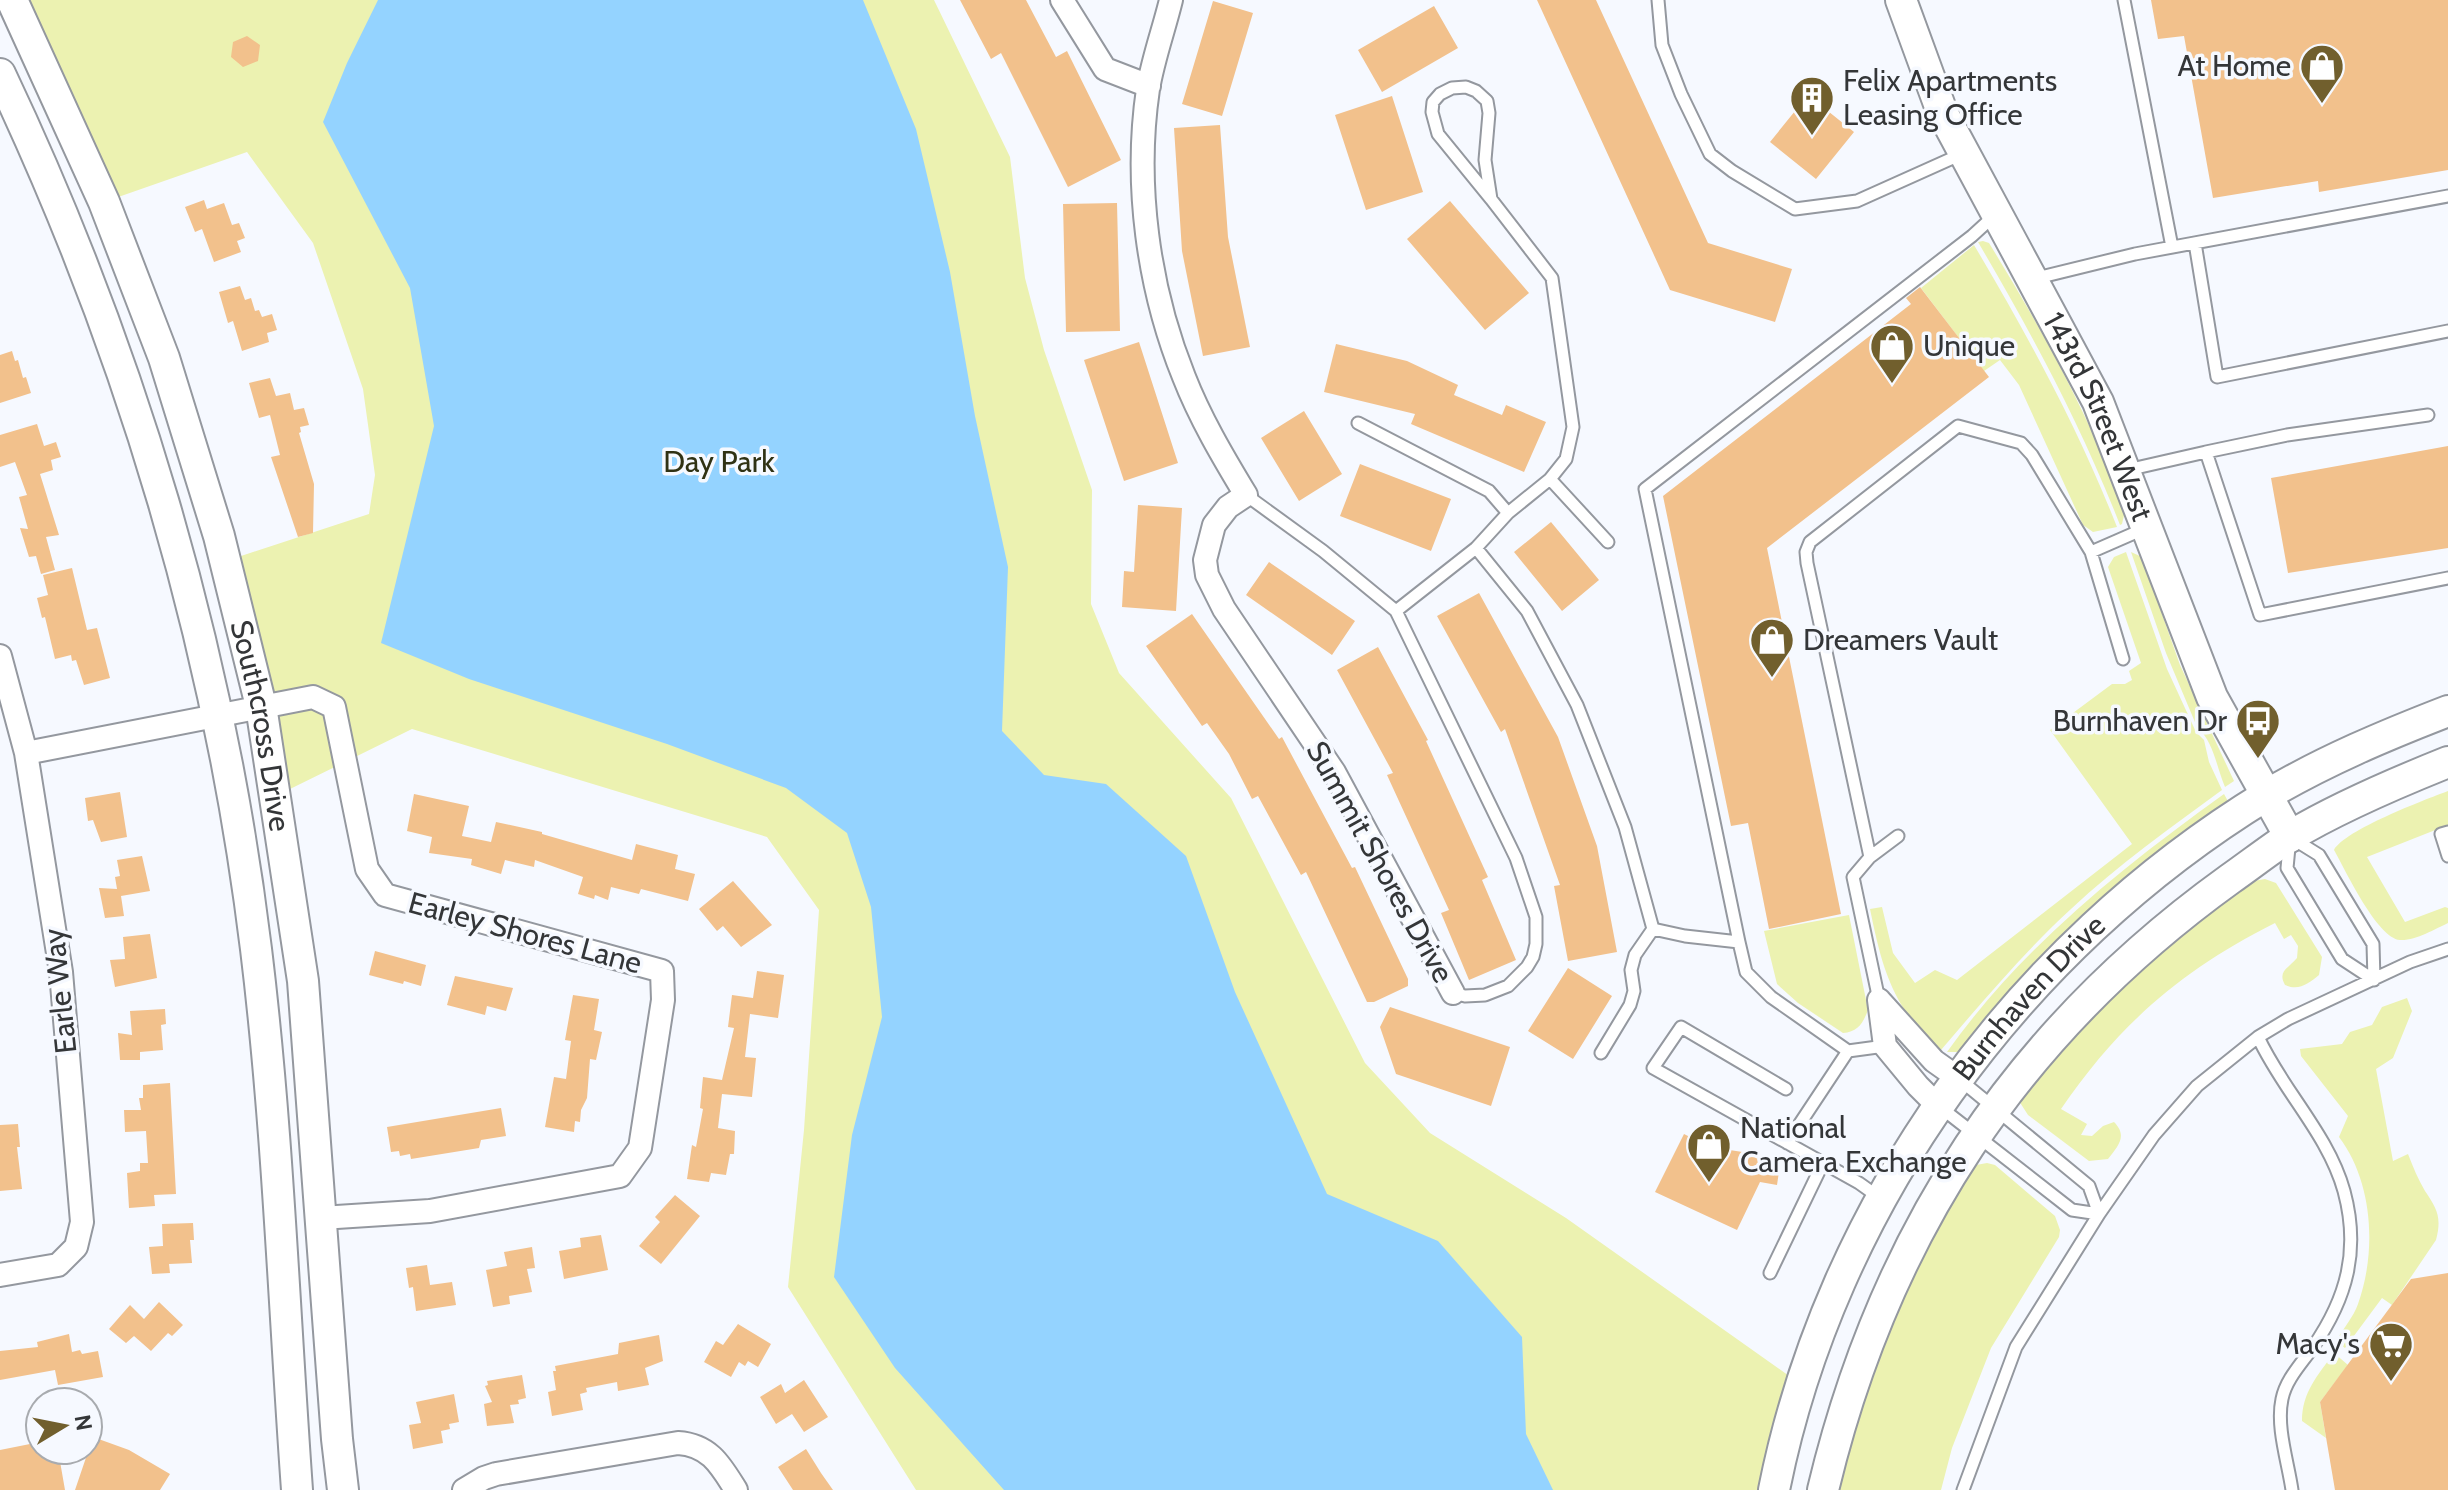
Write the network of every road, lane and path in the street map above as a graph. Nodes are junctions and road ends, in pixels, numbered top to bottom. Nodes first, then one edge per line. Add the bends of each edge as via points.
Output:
1 (12, 0) edge
2 (1062, 0) edge
3 (1171, 0) edge
4 (1658, 0) edge
5 (1901, 0) edge
6 (2124, 0) edge
7 (0, 74) edge
8 (1149, 86) junction
9 (1964, 153) junction
10 (2448, 196) edge
11 (1491, 199) junction
12 (1997, 214) junction
13 (2195, 243) junction
14 (2172, 247) junction
15 (2032, 279) junction
16 (2448, 331) edge
17 (2428, 415) dead end
18 (1358, 423) dead end
19 (2206, 452) junction
20 (2124, 470) junction
21 (1550, 479) junction
22 (1246, 495) junction
23 (1508, 513) junction
24 (2147, 528) junction
25 (1608, 542) dead end
26 (1476, 548) junction
27 (2091, 552) junction
28 (2448, 578) edge
29 (1396, 611) junction
30 (0, 656) edge
31 (2123, 659) dead end
32 (261, 706) junction
33 (2448, 711) edge
34 (218, 714) junction
35 (26, 753) junction
36 (2448, 762) edge
37 (2267, 796) junction
38 (2448, 832) edge
39 (1898, 836) dead end
40 (2290, 837) junction
41 (2448, 856) edge
42 (1870, 857) junction
43 (1653, 929) junction
44 (1739, 942) junction
45 (2448, 949) edge
46 (2374, 980) junction
47 (1453, 993) joint
48 (1879, 1000) junction
49 (2258, 1037) junction
50 (1885, 1046) junction
51 (1848, 1051) junction
52 (1601, 1053) dead end
53 (1958, 1078) junction
54 (1786, 1089) dead end
55 (1939, 1107) junction
56 (1995, 1107) junction
57 (1976, 1135) junction
58 (1787, 1143) junction
59 (1823, 1163) junction
60 (1881, 1198) junction
61 (2099, 1214) junction
62 (321, 1218) junction
63 (1770, 1273) dead end
64 (0, 1275) edge
65 (297, 1490) edge
66 (343, 1490) edge
67 (464, 1490) edge
68 (736, 1490) edge
69 (1774, 1490) edge
70 (1823, 1490) edge
71 (1963, 1490) edge
72 (2292, 1490) edge

1 - 32 street, Southcross Drive via 104,202 164,358 219,536
2 - 8 street via 1105,69
3 - 8 street, Summit Shores Drive
4 - 9 lane via 1662,45 1710,154 1795,209 1857,201
5 - 9 street, 143rd Street West via 1942,112
6 - 14 lane
7 - 34 street, Southcross Drive via 81,259 142,428 193,604
8 - 22 street, Summit Shores Drive via 1143,162 1152,268 1184,377
9 - 12 street, 143rd Street West
10 - 13 lane
11 - 11 lane via 1485,160 1487,101 1466,87 1452,88 1433,102 1433,124
11 - 21 lane via 1552,278 1573,427 1566,459
12 - 15 street, 143rd Street West
12 - 44 lane via 1645,489
13 - 14 lane
13 - 16 lane via 2217,377
14 - 15 lane
15 - 20 street, 143rd Street West via 2098,402
17 - 19 lane
18 - 23 lane via 1489,491
19 - 20 lane
19 - 28 lane via 2260,615
20 - 24 street, 143rd Street West
21 - 23 lane
21 - 25 lane
22 - 29 lane, Summit Shores Drive
22 - 47 street, Summit Shores Drive via 1214,525 1205,560 1207,575 1224,609 1334,772
23 - 26 lane
24 - 27 lane
24 - 37 street, 143rd Street West via 2212,697
26 - 29 lane
26 - 43 lane via 1527,611 1577,705 1625,827
27 - 31 lane
27 - 42 lane via 2021,443 1958,426 1810,542 1807,563
29 - 47 lane, Summit Shores Drive via 1516,858 1536,917 1536,944 1518,978 1485,995
30 - 35 street, Earle Way
32 - 34 street, Earley Shores Lane
32 - 62 street, Southcross Drive via 303,981
32 - 62 street, Earley Shores Lane via 313,697 334,707 367,869 385,895 662,971 663,1000 640,1148 620,1176 430,1211
33 - 37 street, Burnhaven Drive
34 - 35 street, Earley Shores Lane
34 - 65 street, Southcross Drive via 256,947
35 - 64 street, Earle Way via 61,972 82,1222 76,1247 58,1265
36 - 40 street, Burnhaven Drive
37 - 40 street, 143rd Street West
37 - 53 street, Burnhaven Drive via 2180,855 2103,918 2039,980
38 - 41 lane via 2441,834
39 - 42 lane
40 - 46 lane via 2319,855 2373,944
40 - 46 lane via 2287,868 2342,959
40 - 56 street, Burnhaven Drive via 2134,954 2030,1061
42 - 48 lane via 1853,877
43 - 44 lane
43 - 52 lane via 1635,955 1630,1005
44 - 51 lane via 1746,972 1771,997
45 - 46 lane
46 - 49 lane
48 - 50 street
48 - 53 street via 1934,1061
49 - 61 lane via 2189,1095
49 - 72 lane via 2334,1161 2353,1249 2346,1286 2281,1402
50 - 51 lane
50 - 55 street
51 - 58 lane
53 - 55 street, Burnhaven Drive
53 - 56 lane
54 - 58 lane via 1681,1027 1653,1068
55 - 57 lane
55 - 60 street, Burnhaven Drive
56 - 57 street, Burnhaven Drive
56 - 61 lane via 2089,1186
57 - 61 lane via 2072,1210
57 - 70 street, Burnhaven Drive via 1900,1264 1850,1388
58 - 59 lane
59 - 60 lane
59 - 63 lane
60 - 69 street, Burnhaven Drive via 1805,1372
61 - 71 lane via 2016,1347
62 - 66 street, Southcross Drive
67 - 68 street via 496,1474 678,1443 712,1455

